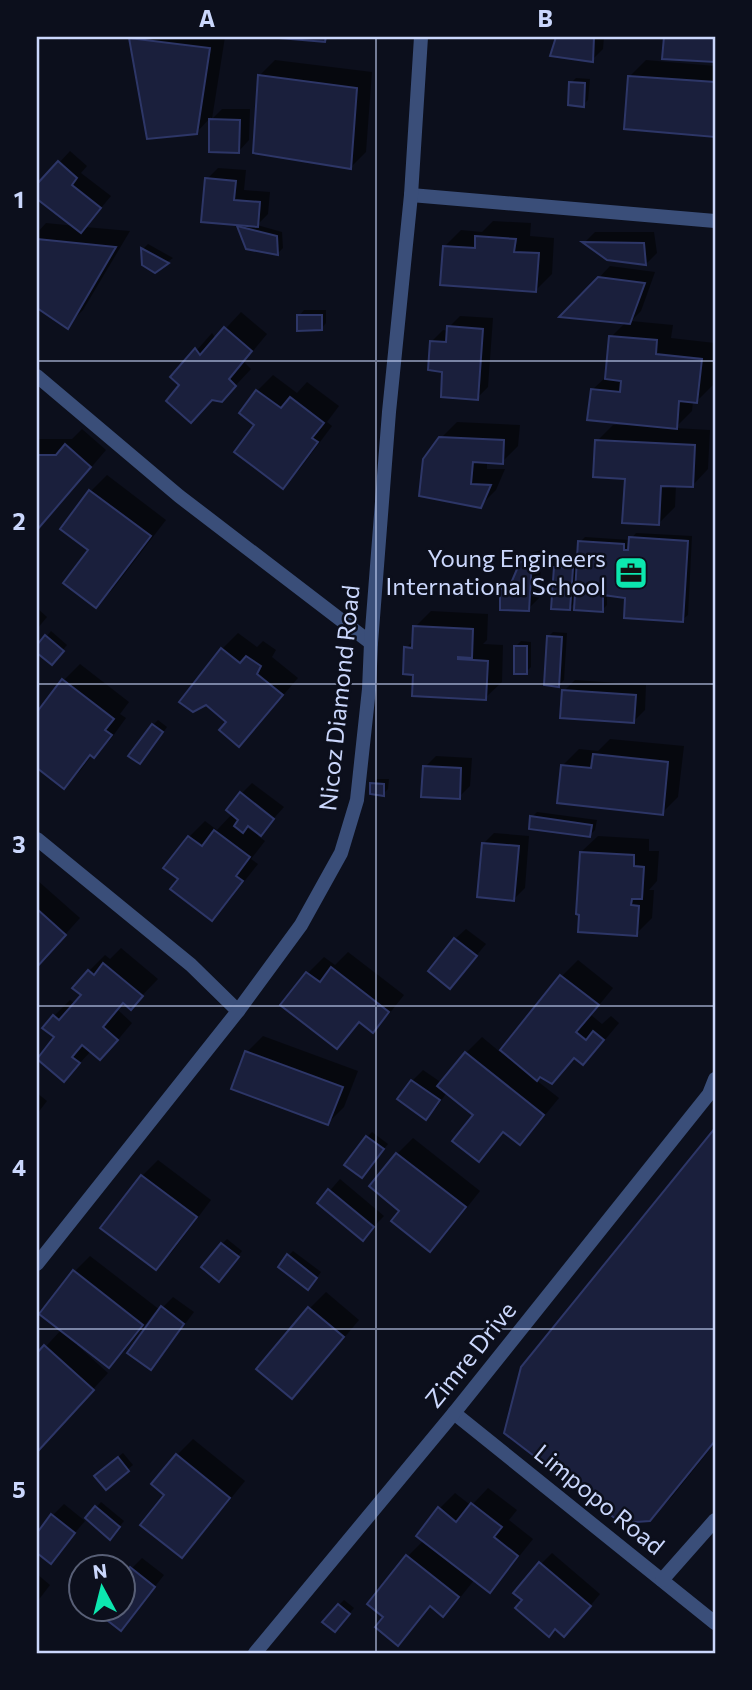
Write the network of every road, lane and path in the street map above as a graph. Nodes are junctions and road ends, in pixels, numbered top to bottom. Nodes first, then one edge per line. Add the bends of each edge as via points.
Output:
1 (421, 37) edge
2 (411, 195) junction
3 (715, 220) edge
4 (37, 376) edge
5 (371, 643) junction
6 (37, 839) edge
7 (238, 1011) junction
8 (715, 1079) edge
9 (37, 1264) edge
10 (454, 1413) junction
11 (715, 1520) edge
12 (662, 1580) junction
13 (715, 1623) edge
14 (255, 1653) edge

1 - 2 street, Nicoz Diamond Road
2 - 3 street
2 - 5 street, Nicoz Diamond Road
4 - 5 street via 179,496
5 - 7 street, Nicoz Diamond Road via 357,800 341,853 301,925
6 - 7 street via 191,965
7 - 9 street, Nicoz Diamond Road
8 - 10 street, Zimre Drive via 709,1094
10 - 12 street, Limpopo Road
10 - 14 street, Zimre Drive
11 - 12 street
12 - 13 street, Limpopo Road

